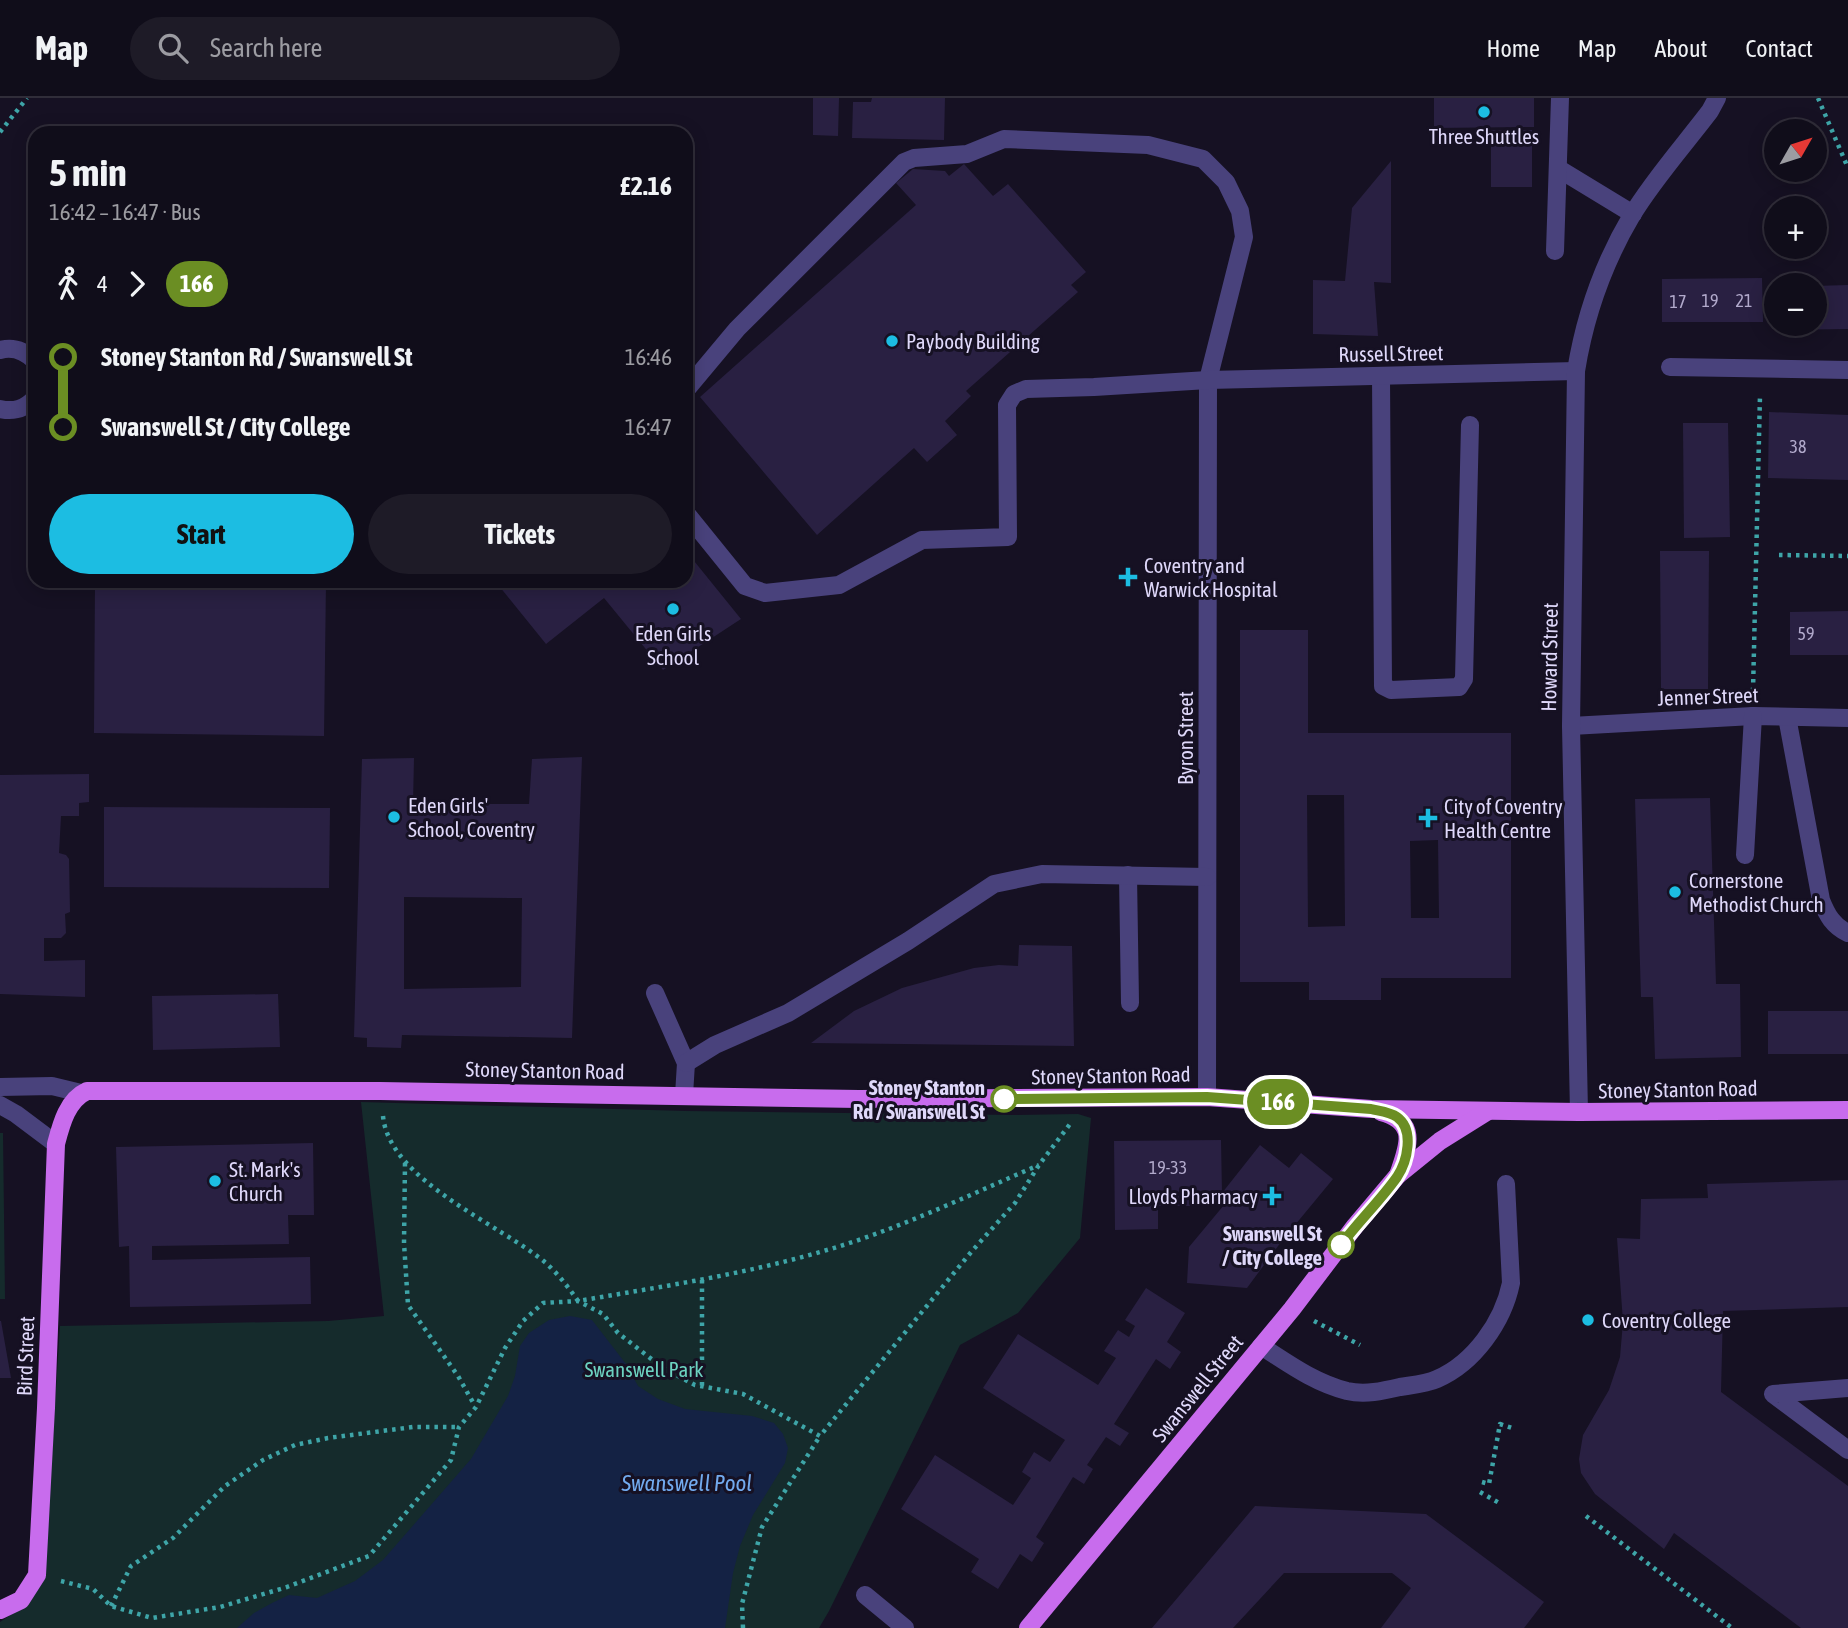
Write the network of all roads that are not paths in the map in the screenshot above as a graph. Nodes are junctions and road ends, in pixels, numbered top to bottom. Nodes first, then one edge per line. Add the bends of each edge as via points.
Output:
1 (1560, 98) edge
2 (1727, 98) edge
3 (1713, 105) edge
4 (1559, 169) junction
5 (1633, 214) junction
6 (1555, 251) dead end
7 (0, 350) edge
8 (28, 354) edge
9 (1670, 367) dead end
10 (1848, 370) edge
11 (1576, 371) junction
12 (1381, 376) junction
13 (1208, 380) junction
14 (693, 382) edge
15 (28, 404) edge
16 (0, 409) edge
17 (1470, 425) dead end
18 (693, 522) edge
19 (1753, 716) junction
20 (1787, 717) junction
21 (1848, 718) edge
22 (1571, 726) junction
23 (1745, 855) dead end
24 (1128, 875) junction
25 (1207, 877) junction
26 (1848, 933) edge
27 (655, 993) dead end
28 (1130, 1003) dead end
29 (686, 1063) junction
30 (0, 1087) edge
31 (81, 1093) junction
32 (684, 1095) junction
33 (1207, 1097) junction
34 (0, 1105) edge
35 (1371, 1109) junction
36 (1848, 1110) edge
37 (1488, 1111) junction
38 (1579, 1112) junction
39 (56, 1144) junction
40 (1398, 1175) junction
41 (1506, 1184) dead end
42 (1261, 1346) junction
43 (1848, 1388) edge
44 (1848, 1450) edge
45 (865, 1595) dead end
46 (0, 1610) edge
47 (905, 1628) edge
48 (1028, 1628) edge

1 - 4 street
2 - 3 street, Howard Street
3 - 5 street, Howard Street
4 - 5 street
4 - 6 street
5 - 11 street, Howard Street via 1593,295
7 - 8 street
9 - 10 street
11 - 12 street, Russell Street
11 - 22 street, Howard Street
12 - 13 street, Russell Street
12 - 17 street via 1383,685 1391,690 1459,687 1464,680
13 - 14 street, Byron Street via 1244,237 1240,211 1226,182 1203,159 1148,145 1004,139 967,154 904,162 737,329
13 - 18 street, Russell Street via 1026,389 1014,394 1007,405 1008,537 922,540 839,585 765,593 745,586
13 - 25 street, Byron Street
15 - 16 street via 12,411
19 - 20 street, Jenner Street
19 - 22 street, Jenner Street
19 - 23 street
20 - 21 street, Jenner Street
20 - 26 street via 1821,900 1828,916
22 - 38 street, Howard Street
24 - 25 street
24 - 28 street
24 - 29 street via 1042,874 994,884 788,1013
25 - 33 street, Byron Street
27 - 29 street
29 - 32 street
30 - 31 street via 52,1086
31 - 32 main road, Stoney Stanton Road
31 - 39 main road, Bird Street via 63,1119
32 - 33 main road, Stoney Stanton Road
33 - 35 main road, Stoney Stanton Road
34 - 39 street
35 - 37 main road, Stoney Stanton Road
35 - 40 main road, Swanswell Street via 1396,1116 1408,1134
36 - 38 main road, Stoney Stanton Road
37 - 38 main road, Stoney Stanton Road
37 - 40 main road, Swanswell Street
39 - 46 main road, Bird Street via 37,1575 21,1600
40 - 42 main road, Swanswell Street
41 - 42 street via 1508,1297 1479,1347 1454,1370 1435,1380 1381,1392 1350,1392 1320,1383
42 - 48 main road, Swanswell Street
43 - 44 street via 1773,1394
45 - 47 street

